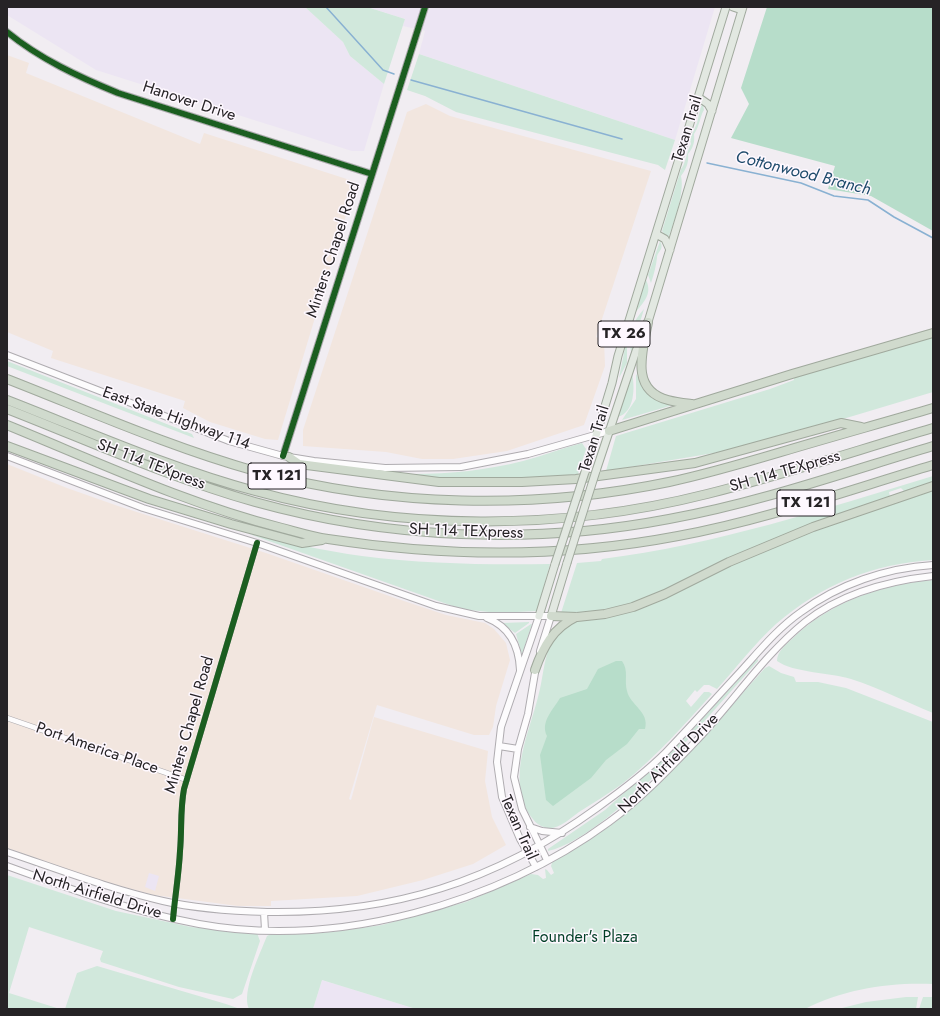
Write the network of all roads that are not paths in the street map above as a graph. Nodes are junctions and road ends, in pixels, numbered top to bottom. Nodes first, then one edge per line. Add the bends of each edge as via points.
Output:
1 (425, 7) edge
2 (726, 7) edge
3 (733, 7) edge
4 (743, 8) edge
5 (7, 32) edge
6 (698, 97) junction
7 (712, 112) junction
8 (372, 174) junction
9 (656, 234) junction
10 (670, 250) junction
11 (648, 322) junction
12 (933, 333) edge
13 (7, 355) edge
14 (7, 379) edge
15 (7, 400) edge
16 (695, 404) junction
17 (933, 408) edge
18 (7, 409) edge
19 (7, 425) edge
20 (864, 428) junction
21 (933, 428) edge
22 (609, 431) junction
23 (597, 435) junction
24 (7, 446) edge
25 (933, 446) edge
26 (7, 456) edge
27 (286, 456) junction
28 (933, 465) edge
29 (933, 486) edge
30 (327, 539) junction
31 (257, 543) junction
32 (933, 565) edge
33 (933, 576) edge
34 (479, 616) junction
35 (539, 616) junction
36 (551, 616) junction
37 (577, 617) junction
38 (535, 670) junction
39 (520, 675) junction
40 (7, 718) edge
41 (498, 746) junction
42 (518, 749) junction
43 (187, 780) junction
44 (530, 827) junction
45 (562, 833) junction
46 (540, 845) junction
47 (7, 852) edge
48 (527, 853) junction
49 (547, 860) junction
50 (536, 867) junction
51 (7, 868) edge
52 (174, 903) junction
53 (264, 912) junction
54 (173, 919) junction
55 (265, 930) junction

1 - 8 street, Minters Chapel Road
2 - 6 main road, Texan Trail / TX 26
3 - 4 main road
4 - 7 main road, Texan Trail / TX 26
5 - 8 street, Hanover Drive via 46,59 118,92
6 - 7 main road via 708,104
6 - 9 main road, Texan Trail / TX 26
7 - 10 main road, Texan Trail / TX 26
8 - 27 street, Minters Chapel Road
9 - 10 main road via 665,239
9 - 23 main road, Texan Trail / TX 26 via 618,356
10 - 11 main road, Texan Trail / TX 26
11 - 16 highway via 640,364 647,386 663,398
11 - 22 main road, Texan Trail / TX 26
12 - 16 highway
13 - 27 main road, East State Highway 114 via 229,441
14 - 20 highway, TX 121 via 199,454 249,469 332,488 417,498 486,501 611,493 707,473
15 - 21 highway, SH 114 TEXpress via 184,469 291,500 365,513 480,521 602,514 670,502 744,484
16 - 22 highway
17 - 20 highway, TX 121
18 - 25 highway, SH 114 TEXpress via 182,478 254,502 366,524 411,530 480,534 563,533 669,519 744,502
19 - 30 highway, TX 121 via 213,508
20 - 27 highway via 841,423 695,462 542,482 470,483 412,479 299,464
22 - 23 main road, East State Highway 114
22 - 36 main road, Texan Trail / TX 26, bridge
23 - 27 main road, East State Highway 114 via 501,460 442,468 385,468
23 - 35 main road, Texan Trail, bridge
24 - 30 highway via 149,499 231,524 302,543
26 - 31 main road via 143,508
28 - 30 highway, TX 121 via 752,518 678,536 630,544 546,552 499,553 444,551
29 - 37 highway via 813,527 729,562 633,607
31 - 34 main road via 407,597 452,611
31 - 43 street, Minters Chapel Road
32 - 45 main road, North Airfield Drive via 892,571 855,582 802,611 759,652 665,753 629,784
33 - 49 main road, North Airfield Drive via 891,583 859,592 824,609 806,622 767,660 699,738 654,783 609,822
34 - 35 main road
34 - 39 main road via 492,620 512,637
35 - 36 main road
35 - 39 main road, Texan Trail
36 - 37 highway
36 - 38 main road, Texan Trail
37 - 38 highway via 567,621 556,631 544,648
38 - 42 main road, Texan Trail via 528,714
39 - 41 main road, Texan Trail via 506,710
40 - 43 street, Port America Place
41 - 42 main road
41 - 48 main road, Texan Trail via 497,762 502,797
42 - 44 main road, Texan Trail via 514,777 517,793
43 - 52 street, Minters Chapel Road via 181,807 181,846
44 - 45 main road
44 - 46 main road, Texan Trail
45 - 46 main road, North Airfield Drive
46 - 48 main road, North Airfield Drive
46 - 49 main road, Texan Trail
47 - 52 main road, North Airfield Drive via 113,888
48 - 50 main road, Texan Trail
48 - 53 main road, North Airfield Drive via 447,887 389,902 317,912
49 - 50 main road, North Airfield Drive
50 - 55 main road, North Airfield Drive via 482,891 396,918 367,924
51 - 54 main road, North Airfield Drive
52 - 53 main road, North Airfield Drive via 240,912
52 - 54 street, Minters Chapel Road
53 - 55 main road
54 - 55 main road, North Airfield Drive via 201,925

